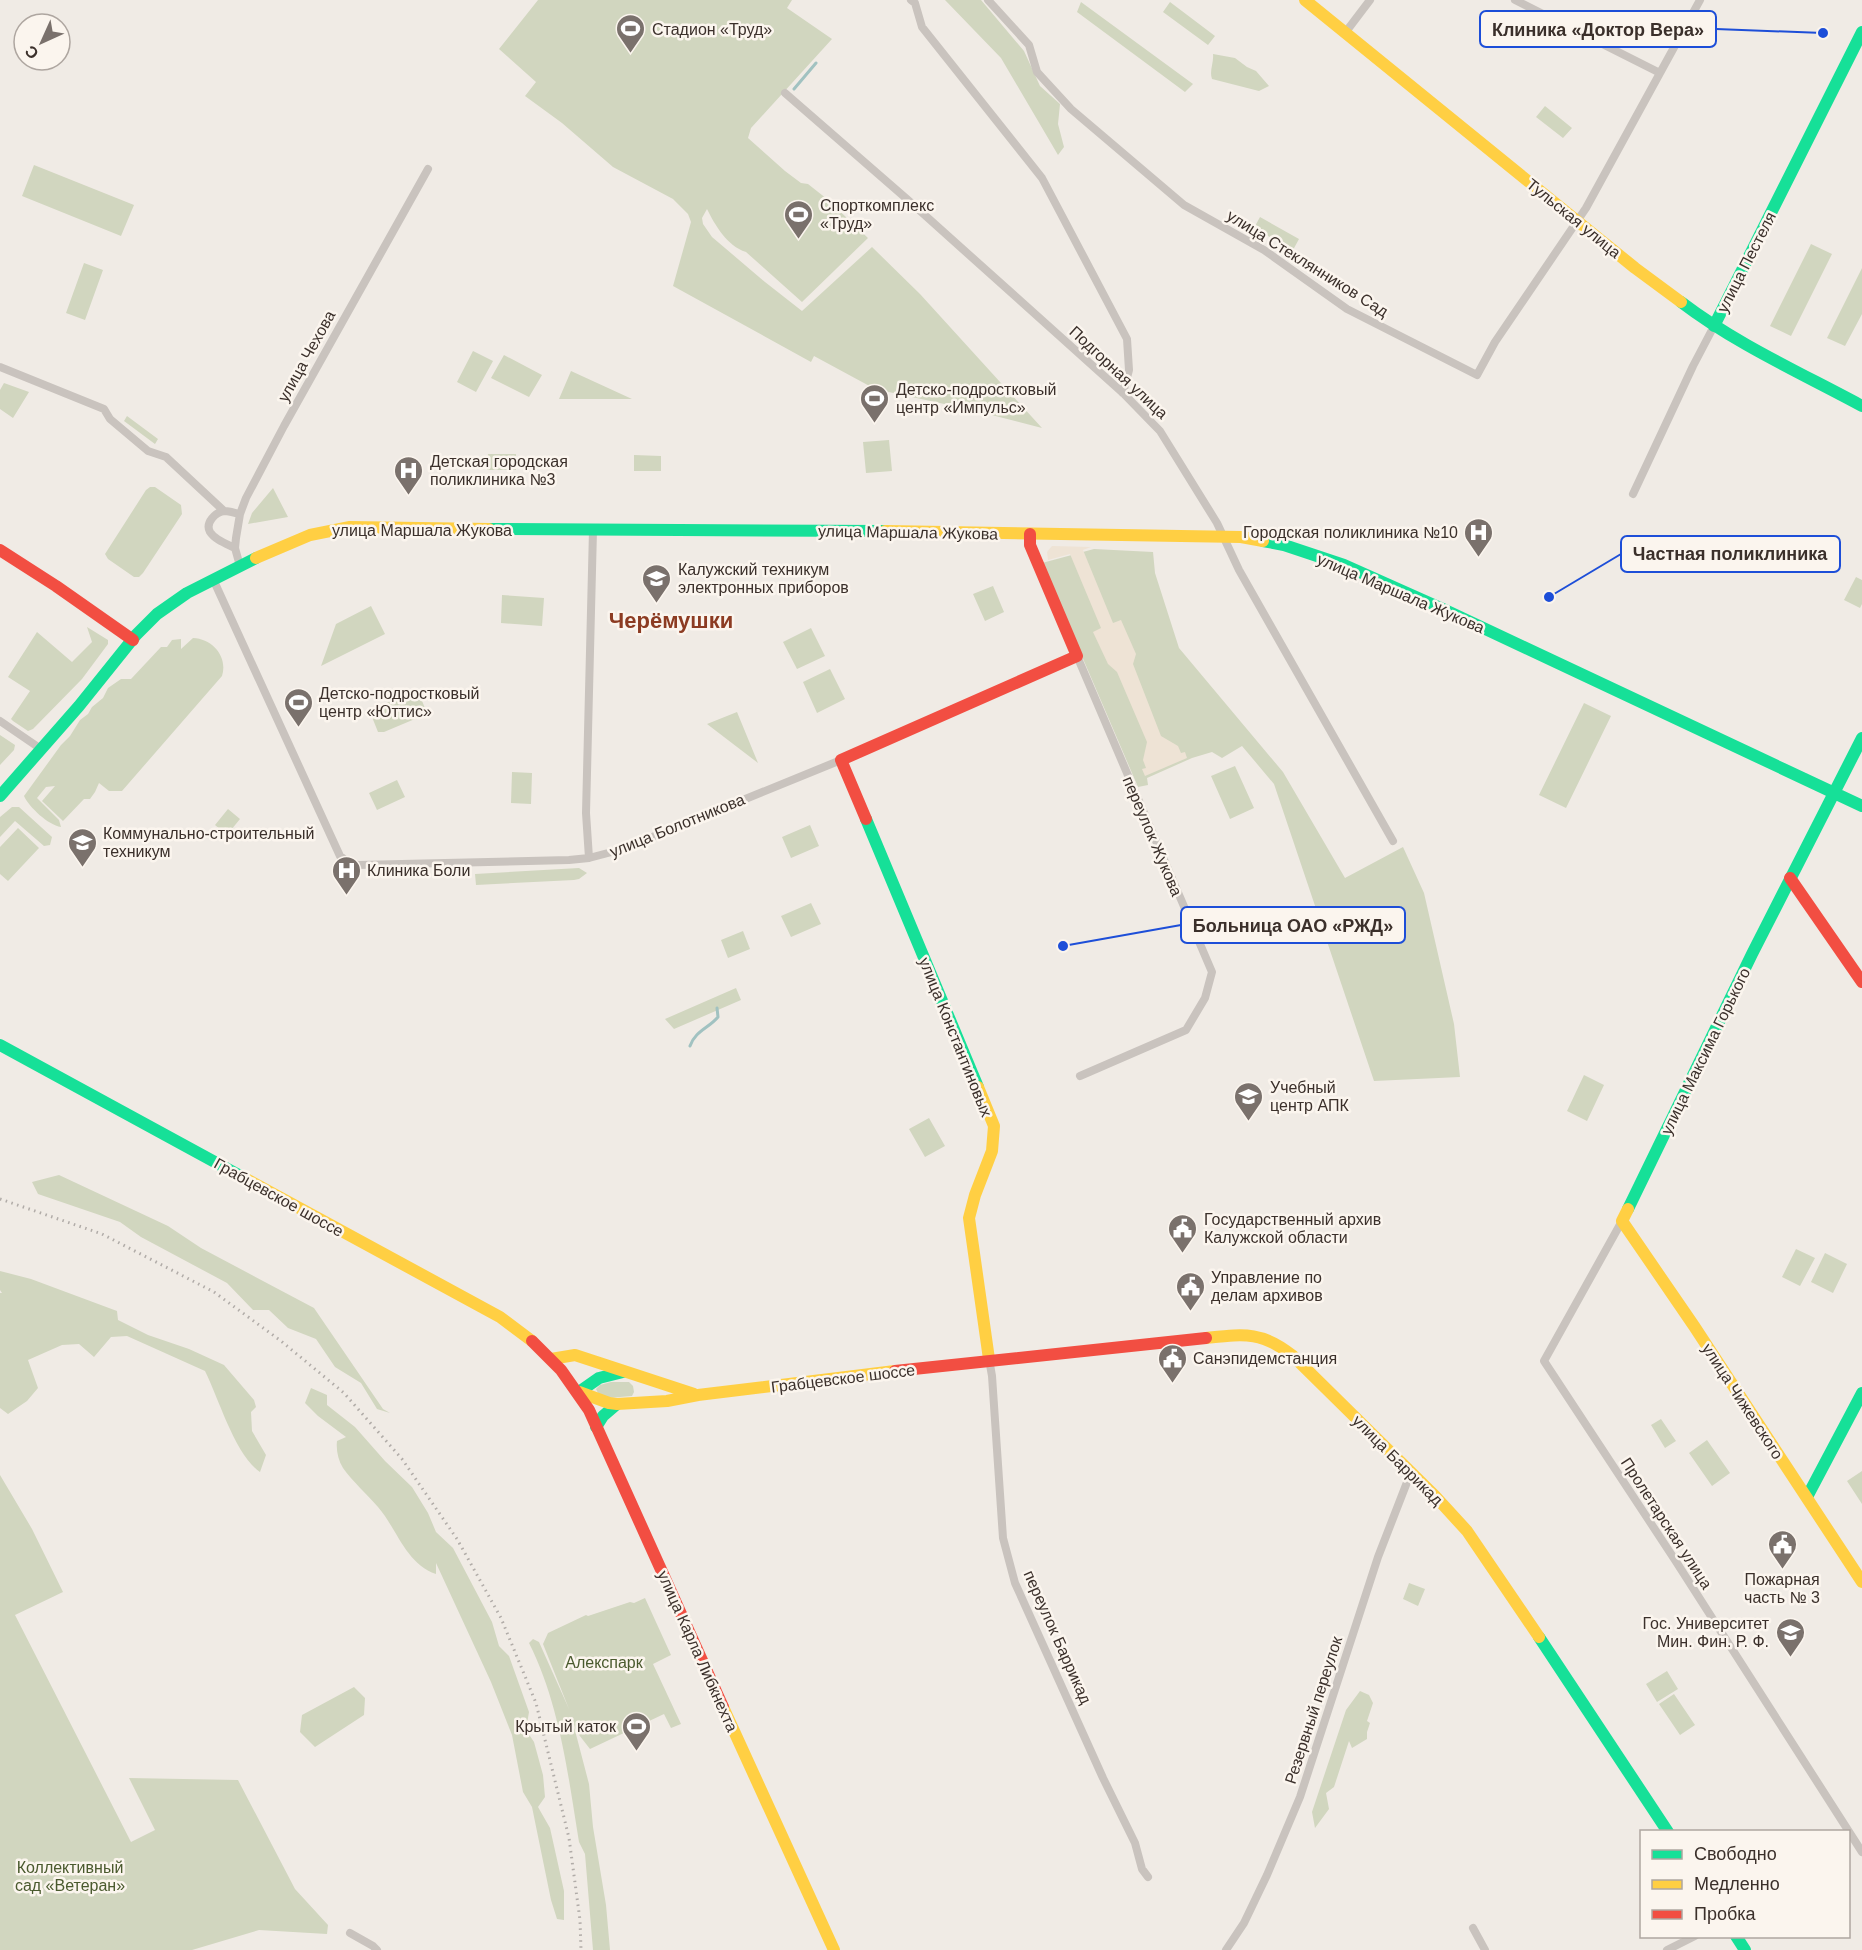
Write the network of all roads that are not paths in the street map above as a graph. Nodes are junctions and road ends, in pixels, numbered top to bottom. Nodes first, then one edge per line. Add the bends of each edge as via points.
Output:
1 (911, 0) edge
2 (988, 0) edge
3 (1305, 0) edge
4 (1370, 0) edge
5 (1515, 0) edge
6 (1700, 0) edge
7 (1344, 33) junction
8 (1861, 35) edge
9 (1660, 73) junction
10 (785, 93) dead end
11 (428, 169) dead end
12 (1577, 220) junction
13 (1714, 326) junction
14 (0, 367) edge
15 (1123, 393) junction
16 (1862, 406) edge
17 (1632, 494) dead end
18 (224, 511) junction
19 (240, 514) junction
20 (593, 530) junction
21 (1030, 534) junction
22 (1224, 537) junction
23 (235, 548) junction
24 (0, 550) edge
25 (240, 566) junction
26 (213, 579) junction
27 (133, 640) junction
28 (1077, 656) junction
29 (0, 721) edge
30 (1862, 738) edge
31 (41, 749) junction
32 (841, 760) junction
33 (1834, 792) junction
34 (0, 796) edge
35 (1862, 806) edge
36 (1393, 841) dead end
37 (589, 858) junction
38 (1790, 878) junction
39 (1862, 982) edge
40 (0, 1045) edge
41 (1080, 1076) dead end
42 (1622, 1221) junction
43 (551, 1359) junction
44 (989, 1359) junction
45 (1544, 1361) joint
46 (623, 1372) junction
47 (638, 1377) junction
48 (579, 1392) junction
49 (1862, 1393) edge
50 (698, 1395) junction
51 (634, 1402) junction
52 (617, 1404) junction
53 (596, 1427) junction
54 (1411, 1472) junction
55 (1807, 1497) junction
56 (1862, 1582) edge
57 (1667, 1830) edge
58 (1848, 1830) edge
59 (1850, 1833) edge
60 (1862, 1852) edge
61 (1148, 1877) dead end
62 (1473, 1928) dead end
63 (350, 1933) dead end
64 (1691, 1938) edge
65 (377, 1950) edge
66 (834, 1950) edge
67 (1226, 1950) edge
68 (1485, 1950) edge
69 (1667, 1950) edge

1 - 15 street via 922,27 1042,178 1127,339 1129,370
2 - 12 street, улица Стеклянников Сад via 1029,45 1037,72 1071,109 1184,205 1264,250 1358,315 1477,375
3 - 7 street, Тульская улица
4 - 7 street
5 - 9 street
6 - 9 street
7 - 12 street, Тульская улица
8 - 13 street, улица Пестеля
9 - 12 street
10 - 15 street, Подгорная улица
11 - 19 street, улица Чехова via 284,426
12 - 13 street, Тульская улица
13 - 16 street, Тульская улица
13 - 17 street, улица Пестеля
14 - 18 street via 104,409 110,419 148,451 166,457
15 - 22 street, Подгорная улица via 1161,431
18 - 19 street
18 - 23 street via 216,514 209,530 218,540
19 - 23 street, улица Чехова
20 - 21 street, улица Маршала Жукова
20 - 25 street, улица Маршала Жукова via 350,527 318,532
20 - 37 street via 586,813
21 - 22 street, улица Маршала Жукова
21 - 28 street, переулок Жукова via 1030,545
22 - 33 street, улица Маршала Жукова via 1284,545 1344,565
22 - 36 street, Подгорная улица
23 - 25 street, улица Чехова
24 - 27 street
25 - 26 street, улица Маршала Жукова
26 - 27 street, улица Маршала Жукова via 168,605
26 - 37 street, улица Болотникова via 340,856 349,863
27 - 31 street, улица Маршала Жукова
28 - 32 street, улица Болотникова
28 - 41 street, переулок Жукова via 1212,972 1204,998 1186,1030
29 - 31 street
30 - 33 street, улица Максима Горького
31 - 34 street, улица Маршала Жукова
32 - 37 street, улица Болотникова via 623,849
32 - 44 street, улица Константиновых via 993,1126 994,1148 970,1206 969,1218
33 - 35 street, улица Маршала Жукова
33 - 38 street, улица Максима Горького
38 - 39 street
38 - 42 street, улица Максима Горького
40 - 43 street, Грабцевское шоссе via 500,1317
42 - 45 street, улица Максима Горького
42 - 55 street, улица Чижевского
43 - 46 street, Грабцевское шоссе via 575,1354
43 - 48 street, улица Карла Либкнехта
44 - 50 street, Грабцевское шоссе
44 - 54 street, улица Баррикад via 1236,1335 1264,1336 1293,1356
44 - 61 street, переулок Баррикад via 1003,1538 1015,1583
45 - 58 street, Пролетарская улица
46 - 47 street, Грабцевское шоссе
46 - 48 street via 599,1378
47 - 50 street, Грабцевское шоссе
47 - 51 street via 641,1390
48 - 52 street
48 - 53 street, улица Карла Либкнехта
49 - 55 street
50 - 51 street, Грабцевское шоссе
51 - 52 street, Грабцевское шоссе
52 - 53 street
53 - 66 street, улица Карла Либкнехта
54 - 57 street, улица Баррикад via 1467,1531
54 - 67 street, Резервный переулок via 1378,1557 1300,1797 1268,1875
55 - 56 street, улица Чижевского
59 - 60 street, Пролетарская улица
62 - 68 street
63 - 65 street
64 - 69 street

